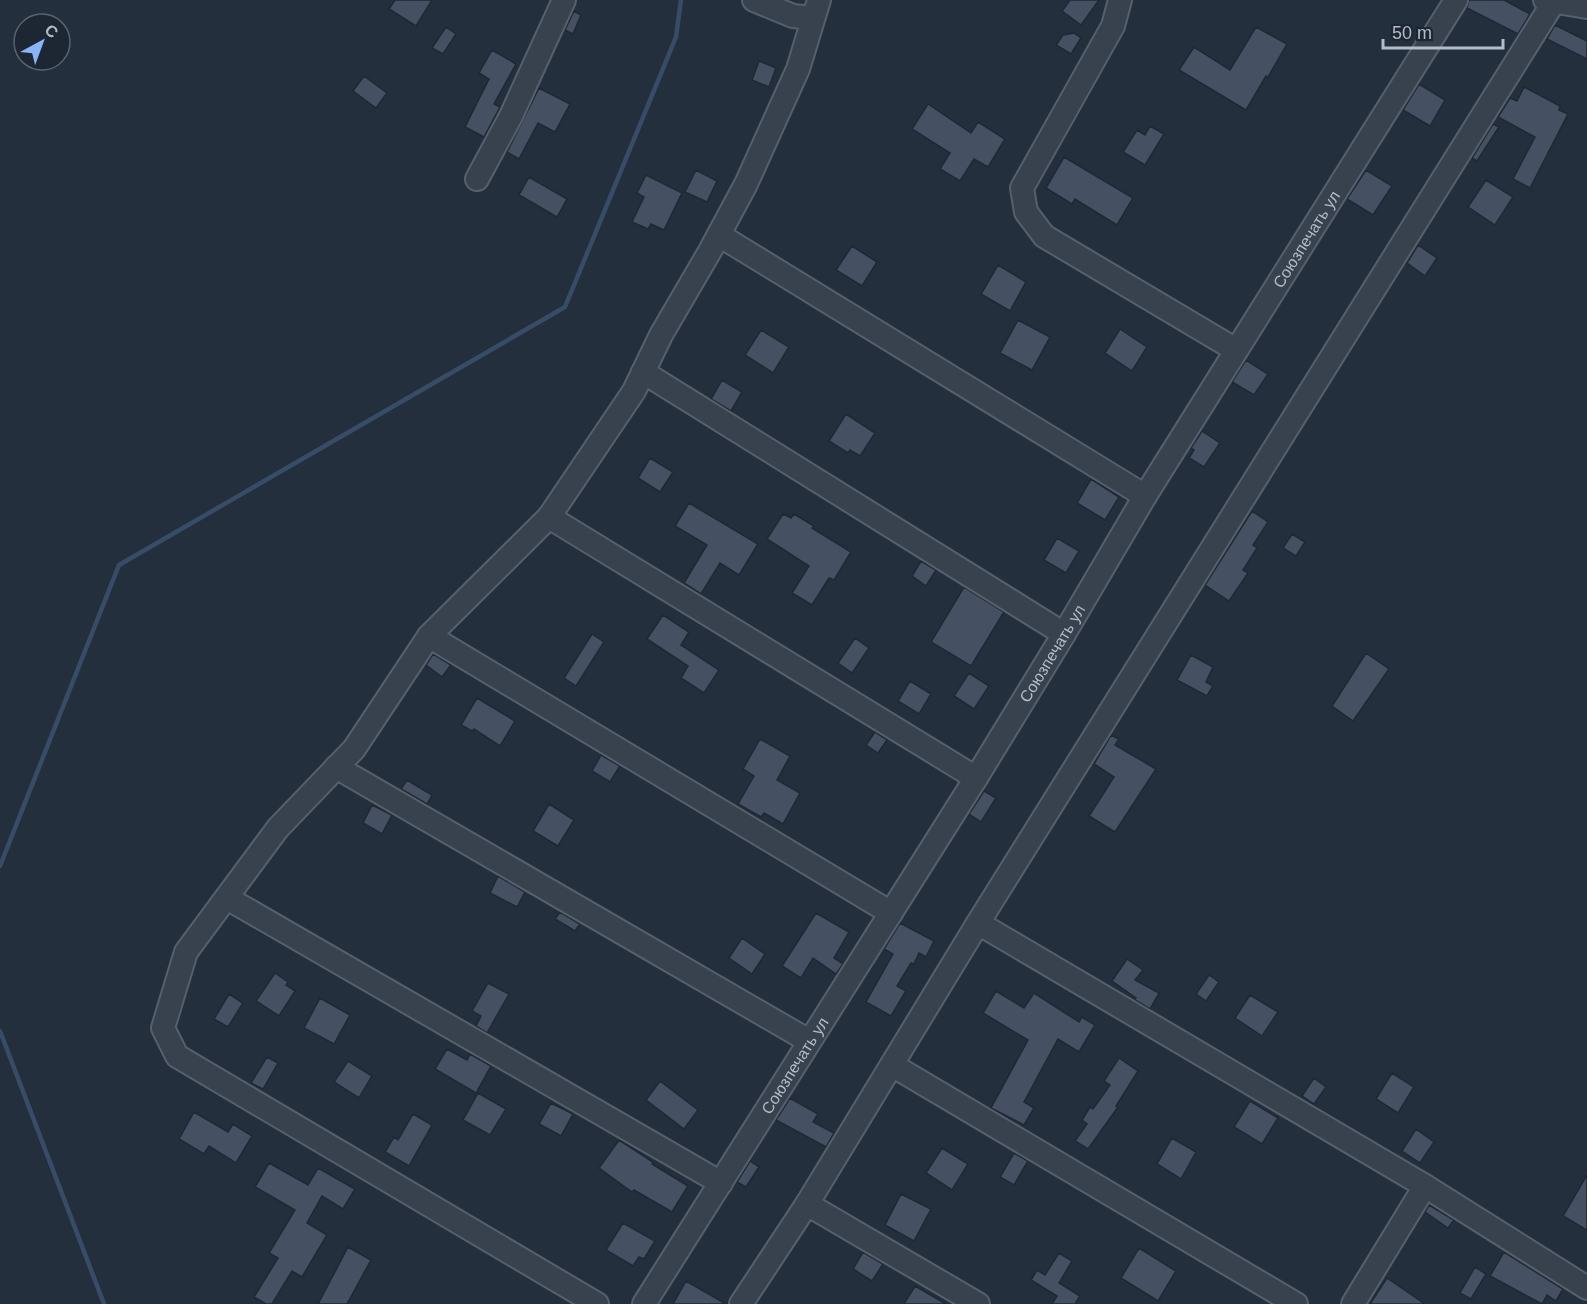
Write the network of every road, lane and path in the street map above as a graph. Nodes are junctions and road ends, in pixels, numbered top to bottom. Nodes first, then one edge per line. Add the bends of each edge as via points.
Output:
1 (564, 0) edge
2 (754, 0) edge
3 (1120, 0) edge
4 (1456, 0) edge
5 (1549, 1) edge
6 (1587, 7) edge
7 (816, 9) edge
8 (477, 179) dead end
9 (719, 235) junction
10 (1236, 350) junction
11 (643, 372) junction
12 (1145, 496) junction
13 (549, 517) junction
14 (1065, 634) junction
15 (429, 636) junction
16 (336, 767) junction
17 (976, 778) junction
18 (227, 898) junction
19 (891, 913) junction
20 (978, 923) junction
21 (809, 1041) junction
22 (892, 1065) junction
23 (721, 1183) junction
24 (1425, 1186) junction
25 (807, 1204) junction
26 (1587, 1288) edge
27 (597, 1304) edge
28 (644, 1304) edge
29 (741, 1304) edge
30 (978, 1304) edge
31 (1296, 1304) edge
32 (1353, 1304) edge

1 - 8 street via 511,116
2 - 7 street via 793,16
3 - 10 street via 1113,26 1022,188 1026,212 1044,236
4 - 10 street, Союзпечать ул
5 - 6 street
5 - 20 street
7 - 9 street via 798,69
9 - 11 street
9 - 12 street
10 - 12 street, Союзпечать ул
11 - 13 street
11 - 14 street
12 - 14 street, Союзпечать ул
13 - 15 street
13 - 17 street
14 - 17 street, Союзпечать ул
15 - 16 street via 354,749
15 - 19 street
16 - 18 street via 278,828
16 - 21 street
17 - 19 street, Союзпечать ул
18 - 23 street
18 - 27 street via 186,952 163,1028 177,1056
19 - 21 street, Союзпечать ул
20 - 22 street
20 - 24 street
21 - 23 street, Союзпечать ул
22 - 25 street
22 - 31 street
23 - 28 street, Союзпечать ул
24 - 26 street
24 - 32 street
25 - 29 street
25 - 30 street

